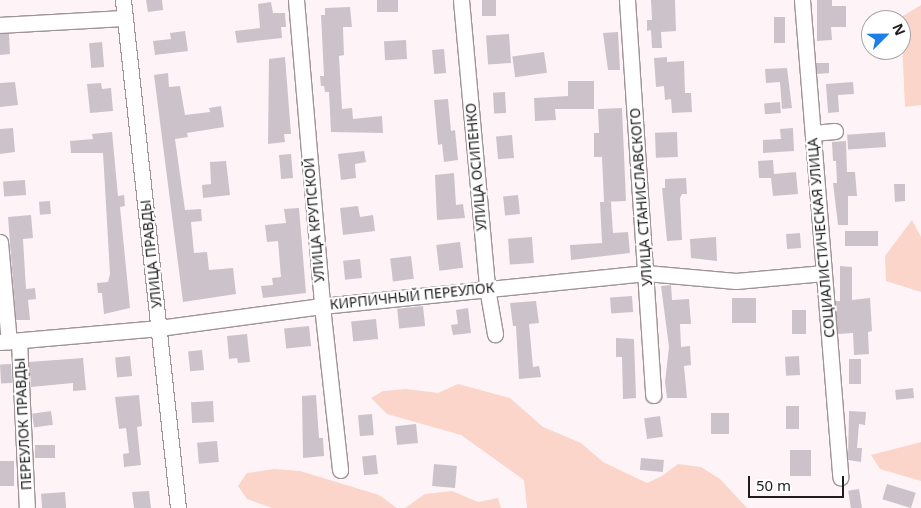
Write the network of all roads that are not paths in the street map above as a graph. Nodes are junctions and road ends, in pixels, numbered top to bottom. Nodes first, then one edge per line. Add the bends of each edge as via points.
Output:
1 (123, 0) edge
2 (296, 0) edge
3 (461, 0) edge
4 (628, 0) edge
5 (802, 0) edge
6 (125, 18) junction
7 (0, 25) edge
8 (835, 131) dead end
9 (813, 132) junction
10 (0, 242) edge
11 (646, 273) junction
12 (824, 273) junction
13 (487, 288) junction
14 (322, 306) junction
15 (159, 328) junction
16 (495, 334) dead end
17 (9, 341) edge
18 (653, 395) dead end
19 (340, 470) dead end
20 (840, 477) dead end
21 (27, 508) edge
22 (178, 508) edge

1 - 6 street, УЛИЦА ПРАВДЫ
2 - 14 street, УЛИЦА КРУПСКОЙ
3 - 13 street, УЛИЦА ОСИПЕНКО
4 - 11 street, УЛИЦА СТАНИСЛАВСКОГО
5 - 9 street, СОЦИАЛИСТИЧЕСКАЯ УЛИЦА
6 - 7 street
6 - 15 street, УЛИЦА ПРАВДЫ
8 - 9 street
9 - 12 street, СОЦИАЛИСТИЧЕСКАЯ УЛИЦА
10 - 17 street, ПЕРЕУЛОК ПРАВДЫ
11 - 12 street, КИРПИЧНЫЙ ПЕРЕУЛОК via 736,281
11 - 13 street, КИРПИЧНЫЙ ПЕРЕУЛОК
11 - 18 street, УЛИЦА СТАНИСЛАВСКОГО
12 - 20 street, СОЦИАЛИСТИЧЕСКАЯ УЛИЦА
13 - 14 street, КИРПИЧНЫЙ ПЕРЕУЛОК
13 - 16 street, УЛИЦА ОСИПЕНКО
14 - 15 street, КИРПИЧНЫЙ ПЕРЕУЛОК
14 - 19 street, УЛИЦА КРУПСКОЙ
15 - 17 street, КИРПИЧНЫЙ ПЕРЕУЛОК
15 - 22 street, УЛИЦА ПРАВДЫ
17 - 21 street, ПЕРЕУЛОК ПРАВДЫ

